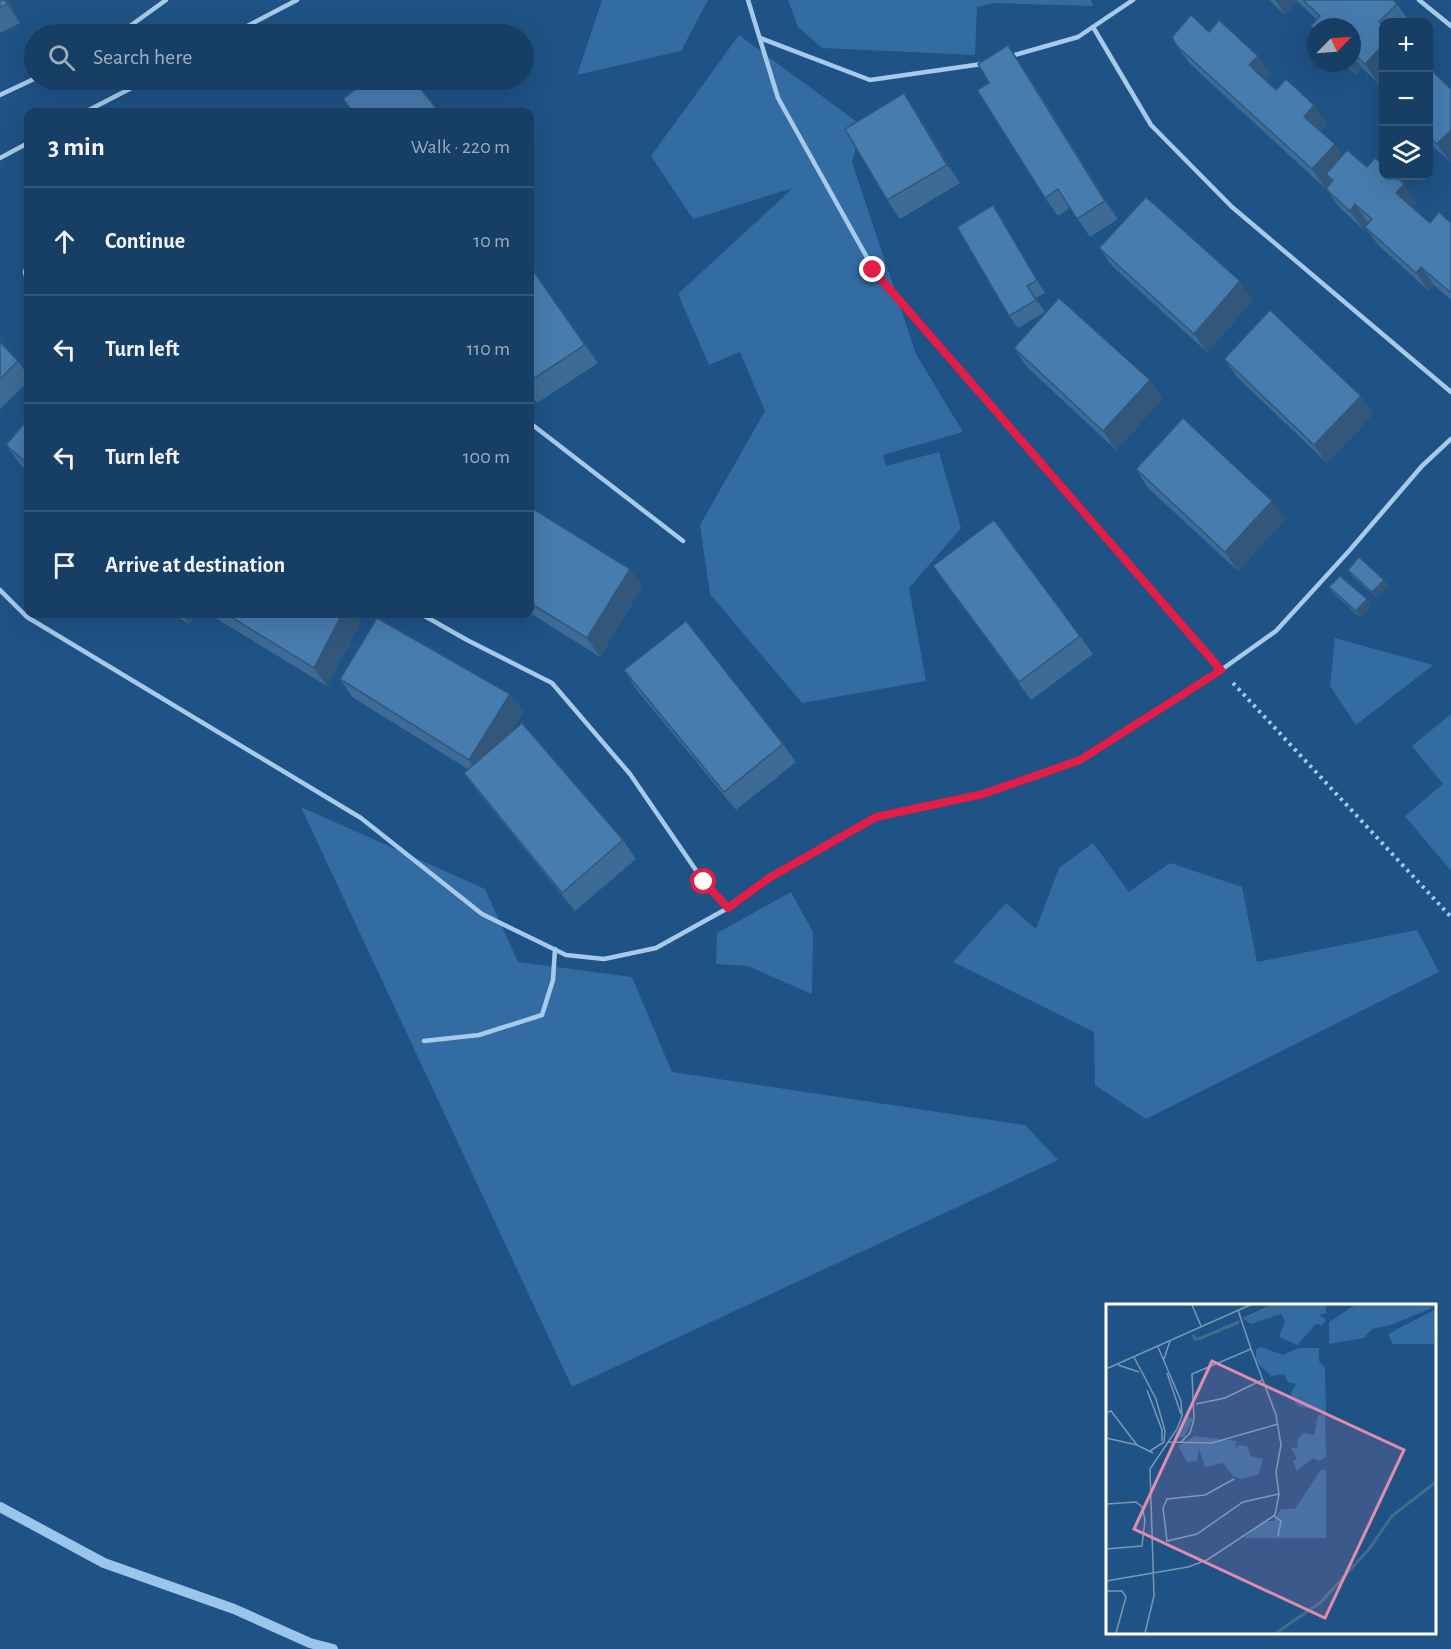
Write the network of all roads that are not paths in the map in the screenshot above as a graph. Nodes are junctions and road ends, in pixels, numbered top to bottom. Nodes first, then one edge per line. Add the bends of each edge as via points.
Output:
1 (166, 0) edge
2 (297, 0) edge
3 (748, 0) edge
4 (1133, 0) edge
5 (1419, 0) edge
6 (133, 24) edge
7 (251, 24) edge
8 (1451, 26) edge
9 (1093, 27) junction
10 (760, 38) junction
11 (1000, 59) edge
12 (989, 62) edge
13 (24, 84) edge
14 (128, 90) edge
15 (0, 95) edge
16 (93, 108) edge
17 (24, 144) edge
18 (0, 158) edge
19 (1451, 392) edge
20 (534, 426) edge
21 (1451, 439) edge
22 (682, 541) dead end
23 (0, 590) edge
24 (24, 613) edge
25 (30, 618) edge
26 (428, 618) edge
27 (1221, 670) junction
28 (728, 908) junction
29 (555, 949) junction
30 (424, 1041) dead end

1 - 6 lane
2 - 7 lane
3 - 10 lane
4 - 9 lane
5 - 8 lane
9 - 11 lane via 1078,37
9 - 19 lane via 1151,125 1232,207
10 - 12 lane via 870,80
10 - 27 lane via 778,98 873,270
13 - 15 lane
14 - 16 lane
17 - 18 lane
20 - 22 lane
21 - 27 lane via 1422,466 1276,631
23 - 24 lane
25 - 29 lane via 361,818 482,914
26 - 28 lane via 552,683 630,774 704,882
27 - 28 lane via 1080,760 983,794 876,817 769,878
28 - 29 lane via 656,948 604,959
29 - 30 lane via 553,980 542,1015 479,1035

